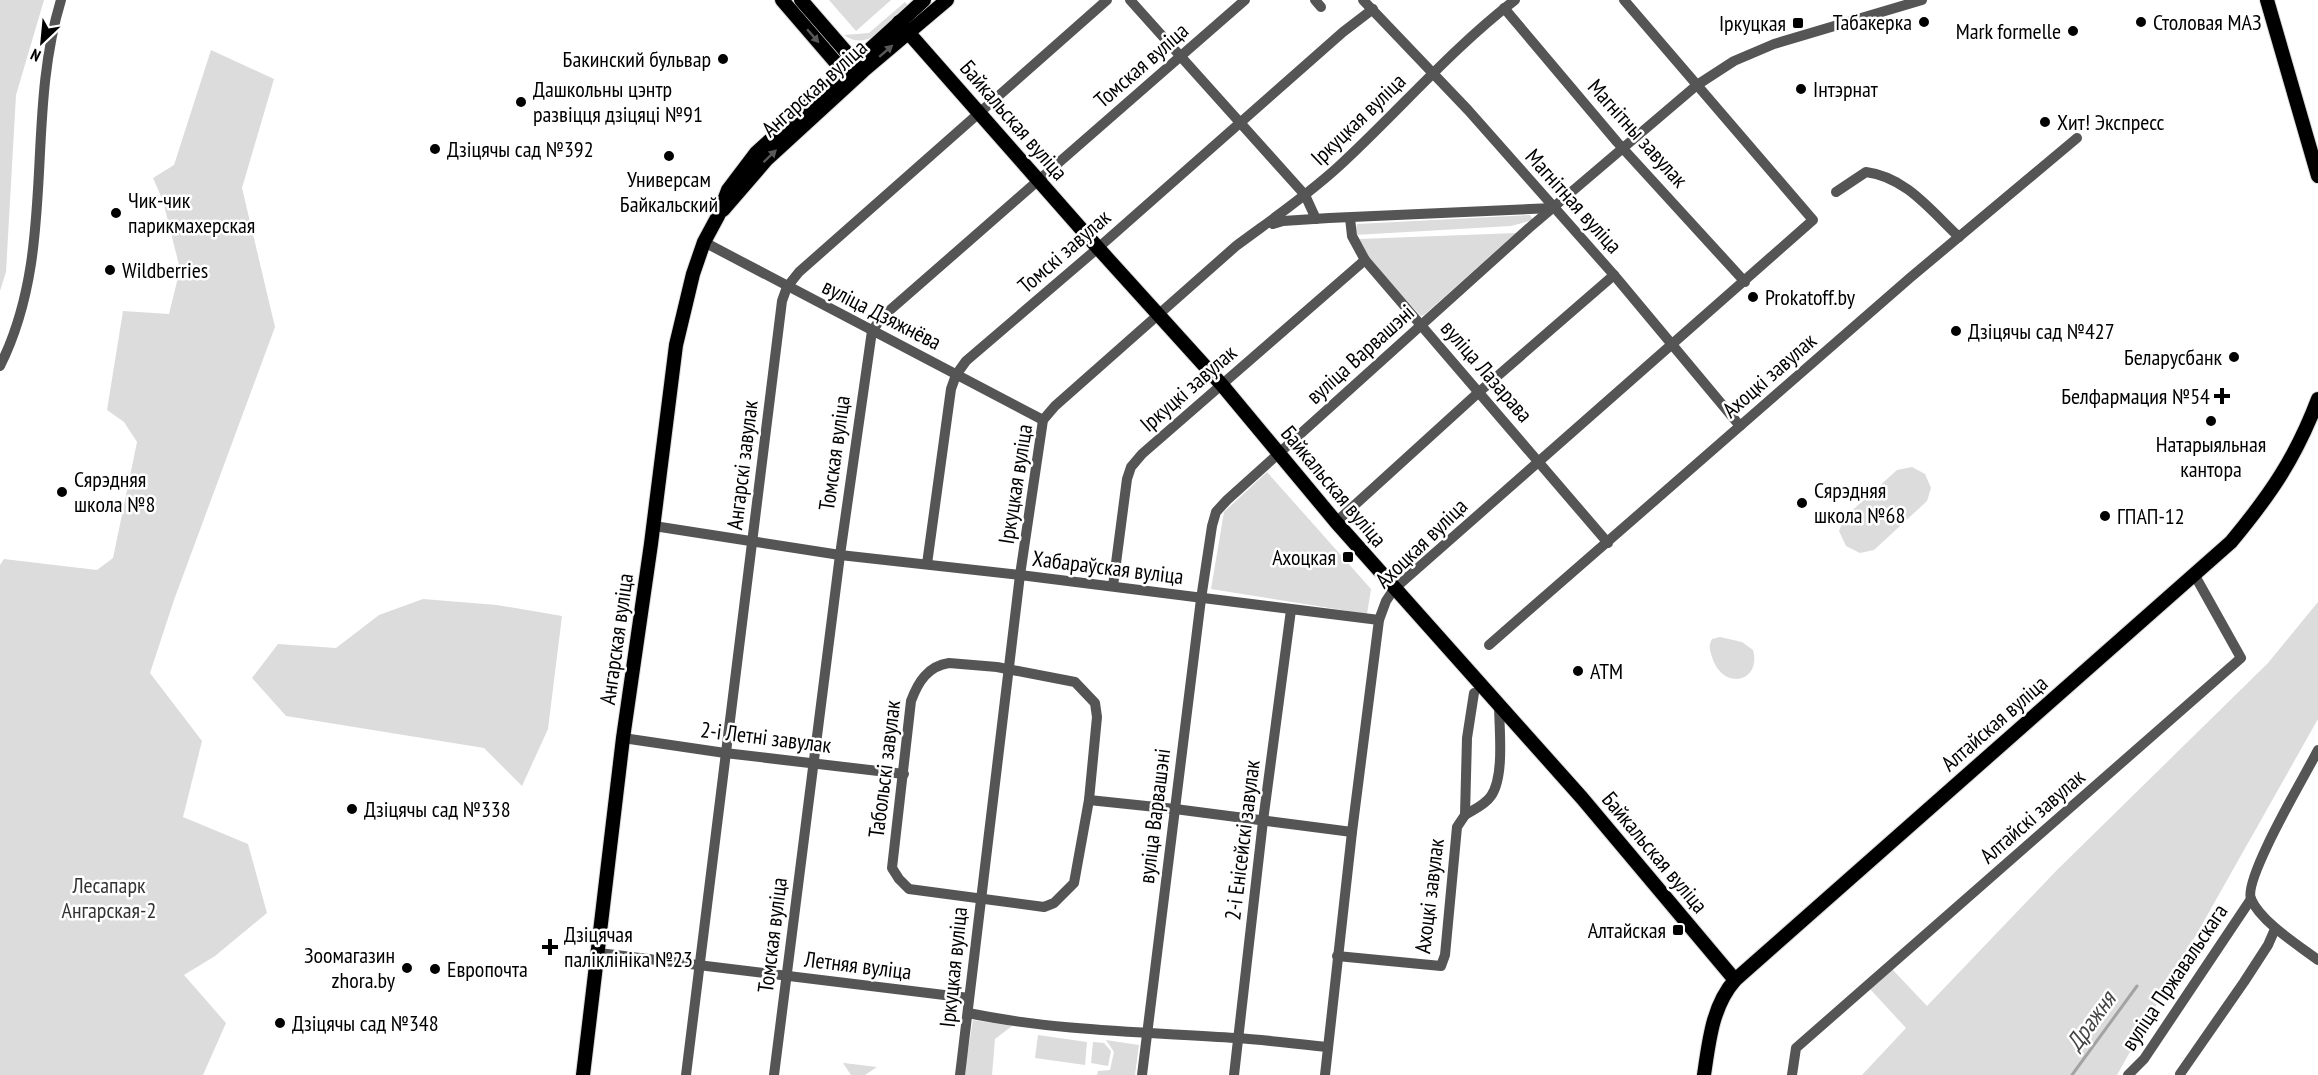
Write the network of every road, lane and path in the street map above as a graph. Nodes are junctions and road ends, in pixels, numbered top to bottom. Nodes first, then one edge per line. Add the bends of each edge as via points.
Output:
1 (61, 0) edge
2 (782, 0) edge
3 (801, 0) edge
4 (924, 0) edge
5 (947, 0) edge
6 (1107, 0) edge
7 (1130, 0) edge
8 (1245, 0) edge
9 (1364, 0) edge
10 (1515, 0) edge
11 (1624, 0) edge
12 (1922, 0) edge
13 (2267, 0) edge
14 (1504, 8) junction
15 (1373, 9) junction
16 (904, 27) junction
17 (1180, 57) junction
18 (851, 70) junction
19 (1433, 74) junction
20 (1697, 85) junction
21 (978, 112) junction
22 (1239, 123) junction
23 (2077, 138) dead end
24 (1624, 149) junction
25 (2318, 176) edge
26 (1040, 180) junction
27 (1836, 192) dead end
28 (1305, 195) junction
29 (1553, 208) junction
30 (1350, 218) junction
31 (1316, 219) junction
32 (1267, 225) junction
33 (1959, 237) junction
34 (704, 242) junction
35 (1098, 248) junction
36 (1365, 260) junction
37 (1614, 275) junction
38 (1745, 282) junction
39 (787, 287) junction
40 (1159, 314) junction
41 (1421, 324) junction
42 (872, 331) junction
43 (1673, 345) junction
44 (0, 366) edge
45 (956, 375) junction
46 (1222, 385) junction
47 (1479, 392) junction
48 (2318, 399) edge
49 (1044, 420) junction
50 (1740, 426) junction
51 (1278, 453) junction
52 (1539, 460) junction
53 (1336, 522) junction
54 (654, 526) junction
55 (751, 542) junction
56 (1608, 543) junction
57 (840, 555) junction
58 (927, 564) junction
59 (2194, 574) junction
60 (1020, 575) junction
61 (1113, 586) junction
62 (1394, 589) junction
63 (1201, 599) junction
64 (1291, 610) junction
65 (1380, 620) junction
66 (1489, 645) dead end
67 (1010, 669) junction
68 (1474, 693) dead end
69 (1499, 704) junction
70 (623, 738) junction
71 (2318, 750) edge
72 (725, 753) junction
73 (814, 763) junction
74 (904, 774) junction
75 (1089, 800) junction
76 (1175, 808) junction
77 (1465, 815) junction
78 (1263, 820) junction
79 (1352, 832) junction
80 (981, 898) junction
81 (2251, 899) junction
82 (2275, 929) junction
83 (599, 953) junction
84 (1337, 956) junction
85 (2318, 960) edge
86 (700, 965) junction
87 (787, 976) junction
88 (1735, 980) junction
89 (969, 998) junction
90 (968, 1013) junction
91 (1147, 1034) junction
92 (1238, 1038) junction
93 (1328, 1047) junction
94 (2180, 1074) edge
95 (583, 1075) edge
96 (686, 1075) edge
97 (774, 1075) edge
98 (960, 1075) edge
99 (1142, 1075) edge
100 (1234, 1075) edge
101 (1325, 1075) edge
102 (1704, 1075) edge
103 (1792, 1075) edge
104 (2128, 1075) edge

1 - 44 street via 47,58 33,263 16,327
2 -> 18 main road
3 - 18 main road
4 - 16 main road, Ангарская вуліца
5 - 16 main road, Ангарская вуліца
6 - 21 street, Ангарскі завулак
7 - 17 street
8 - 17 street, Томская вуліца
9 - 15 street, Магнітная вуліца
10 - 14 street, Іркуцкая вуліца
11 - 20 street
12 - 20 street, вуліца Варвашэні via 1756,51
13 - 25 main road
14 - 19 street, Іркуцкая вуліца
14 - 24 street, Магнітны завулак
15 - 19 street, Магнітная вуліца
15 - 22 street, Томскі завулак
16 - 18 main road, Ангарская вуліца
16 - 21 main road, Байкальская вуліца
17 - 22 street
17 - 26 street, Томская вуліца
18 - 34 main road, Ангарская вуліца via 756,153 728,190
19 - 28 street, Іркуцкая вуліца
19 - 29 street, Магнітная вуліца
20 - 24 street, вуліца Варвашэні
20 - 38 street, Ахоцкая вуліца via 1813,220
21 - 26 main road, Байкальская вуліца
21 - 39 street, Ангарскі завулак
22 - 28 street
22 - 35 street, Томскі завулак
23 - 33 street, Ахоцкі завулак
24 - 29 street, вуліца Варвашэні
24 - 38 street, Магнітны завулак
26 - 35 main road, Байкальская вуліца
26 - 42 street, Томская вуліца via 882,317
27 - 33 street via 1866,172 1877,174 1904,185
28 - 31 street
28 - 32 street, Іркуцкая вуліца
29 - 30 street
29 - 37 street, Магнітная вуліца
29 - 41 street, вуліца Варвашэні
30 - 31 street
30 - 36 street, вуліца Лазарава via 1352,236
31 - 32 street
32 - 40 street, Іркуцкая вуліца via 1236,246
33 - 50 street, Ахоцкі завулак
34 - 39 street, вуліца Дзяжнёва
34 - 54 main road, Ангарская вуліца via 676,345
35 - 40 main road, Байкальская вуліца
35 - 45 street, Томскі завулак via 966,361
36 - 41 street, вуліца Лазарава
36 - 46 street, Іркуцкі завулак
37 - 43 street, Магнітная вуліца
37 - 47 street
38 - 43 street, Ахоцкая вуліца
39 - 42 street, вуліца Дзяжнёва
39 - 55 street, Ангарскі завулак
40 - 46 main road, Байкальская вуліца
40 - 49 street, Іркуцкая вуліца
41 - 47 street, вуліца Лазарава
41 - 51 street, вуліца Варвашэні
42 - 45 street, вуліца Дзяжнёва
42 - 57 street, Томская вуліца
43 - 50 street, Магнітная вуліца
43 - 52 street, Ахоцкая вуліца
45 - 49 street, вуліца Дзяжнёва
45 - 58 street, Томскі завулак
46 - 51 main road, Байкальская вуліца
46 - 61 street, Іркуцкі завулак via 1131,467
47 - 52 street, вуліца Лазарава
47 - 53 street
48 - 59 main road, Алтайская вуліца via 2302,438 2264,502 2231,542
49 - 60 street, Іркуцкая вуліца
50 - 56 street, Ахоцкі завулак
51 - 53 main road, Байкальская вуліца
51 - 63 street, вуліца Варвашэні via 1216,512
52 - 56 street, вуліца Лазарава
52 - 62 street, Ахоцкая вуліца
53 - 62 main road, Байкальская вуліца
54 - 55 street, Хабараўская вуліца
54 - 70 main road, Ангарская вуліца
55 - 57 street, Хабараўская вуліца
55 - 72 street, Ангарскі завулак
56 - 66 street, Ахоцкі завулак
57 - 58 street, Хабараўская вуліца
57 - 73 street, Томская вуліца
58 - 60 street, Хабараўская вуліца
59 - 88 main road, Алтайская вуліца
59 - 103 street, Алтайскі завулак via 2241,658 1796,1048
60 - 61 street, Хабараўская вуліца
60 - 67 street, Іркуцкая вуліца
61 - 63 street, Хабараўская вуліца
62 - 65 street, Ахоцкая вуліца
62 - 69 main road, Байкальская вуліца
63 - 64 street, Хабараўская вуліца
63 - 76 street, вуліца Варвашэні
64 - 65 street, Хабараўская вуліца
64 - 78 street, 2-і Енісейскі завулак
65 - 79 street, Ахоцкая вуліца
67 - 74 street, Табольскі завулак via 949,663 939,664 925,674 911,701
67 - 75 street, Табольскі завулак via 1075,682 1095,703
67 - 80 street, Іркуцкая вуліца
68 - 77 street, Ахоцкі завулак via 1467,738
69 - 77 street via 1495,789 1490,798
69 - 88 main road, Байкальская вуліца
70 - 72 street, 2-і Летні завулак
70 - 83 main road, Ангарская вуліца
71 - 81 street via 2263,855 2249,888
72 - 73 street, 2-і Летні завулак
72 - 86 street, Ангарскі завулак
73 - 74 street, 2-і Летні завулак
73 - 87 street, Томская вуліца
74 - 80 street, Табольскі завулак via 892,868 909,889
75 - 76 street
75 - 80 street, Табольскі завулак via 1074,883 1067,892 1044,907
76 - 78 street
76 - 91 street, вуліца Варвашэні
77 - 84 street, Ахоцкі завулак via 1457,827 1441,966
78 - 79 street
78 - 92 street, 2-і Енісейскі завулак
79 - 84 street, Ахоцкая вуліца
80 - 89 street, Іркуцкая вуліца
81 - 82 street
81 - 104 street, вуліца Пржавальскага via 2144,1059
82 - 85 street
82 - 94 street via 2244,982
83 - 86 street, Летняя вуліца
83 - 95 main road, Ангарская вуліца
84 - 93 street, Ахоцкая вуліца
86 - 87 street, Летняя вуліца
86 - 96 street, Ангарскі завулак
87 - 89 street, Летняя вуліца
87 - 97 street, Томская вуліца
88 - 102 main road, Алтайская вуліца via 1718,1007
89 - 90 street, Іркуцкая вуліца
90 - 91 street
90 - 98 street, Іркуцкая вуліца
91 - 92 street
91 - 99 street, вуліца Варвашэні
92 - 93 street
92 - 100 street, 2-і Енісейскі завулак
93 - 101 street, Ахоцкая вуліца

